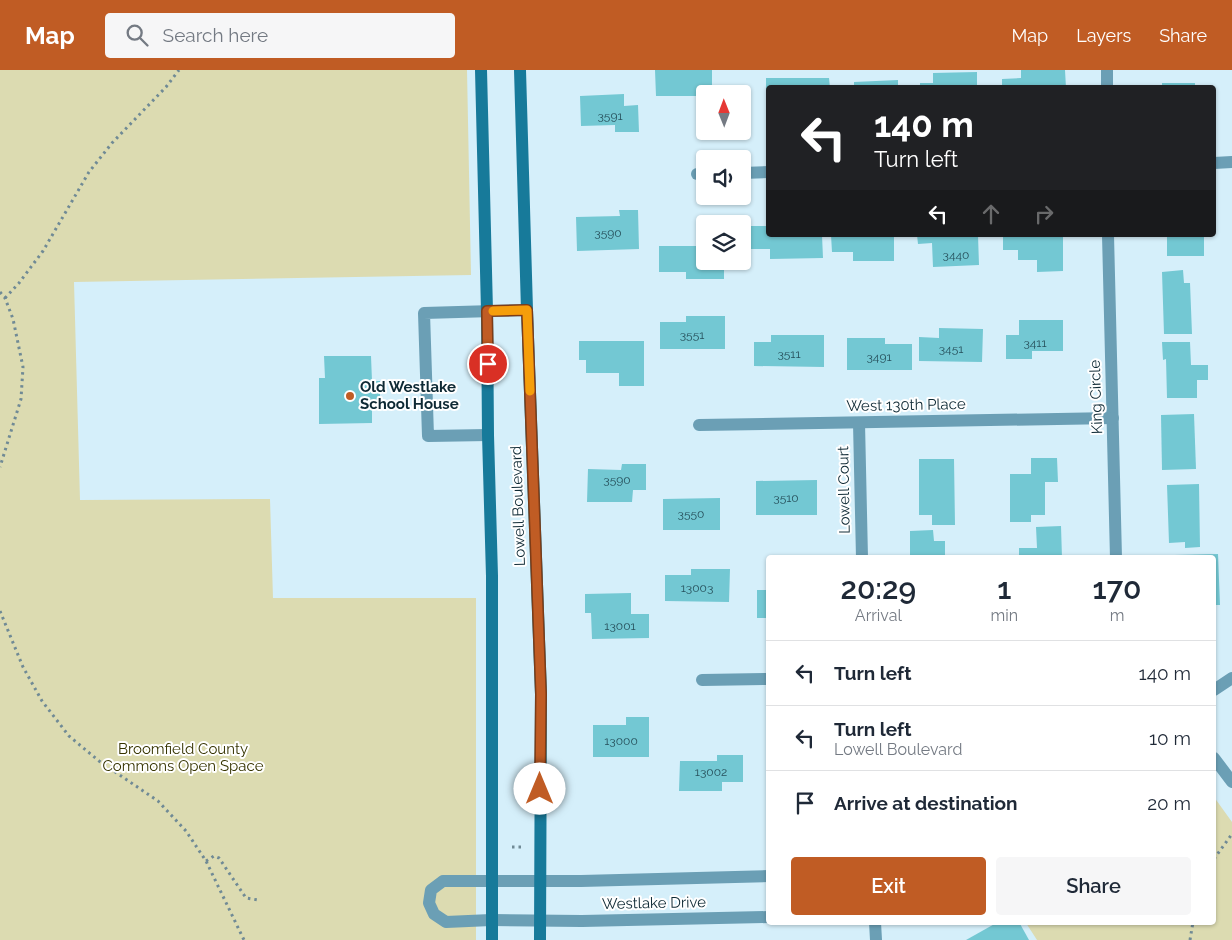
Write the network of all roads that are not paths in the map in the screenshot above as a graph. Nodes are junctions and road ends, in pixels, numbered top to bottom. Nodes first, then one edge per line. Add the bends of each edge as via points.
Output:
1 (481, 70) edge
2 (520, 70) edge
3 (1107, 70) edge
4 (1108, 85) edge
5 (1216, 162) edge
6 (1232, 162) edge
7 (766, 172) edge
8 (751, 173) edge
9 (1108, 237) edge
10 (527, 310) junction
11 (487, 311) junction
12 (1113, 418) junction
13 (859, 422) junction
14 (699, 425) dead end
15 (488, 435) junction
16 (862, 555) edge
17 (1116, 555) edge
18 (1232, 678) edge
19 (766, 679) edge
20 (702, 680) dead end
21 (1216, 689) edge
22 (1216, 761) edge
23 (1232, 782) edge
24 (766, 876) edge
25 (491, 881) junction
26 (541, 881) junction
27 (766, 917) edge
28 (491, 920) junction
29 (540, 920) junction
30 (875, 925) edge
31 (492, 940) edge
32 (540, 940) edge
33 (876, 940) edge

1 - 11 main road, Lowell Boulevard
2 - 10 main road, Lowell Boulevard
3 - 4 street
5 - 6 street
7 - 8 street
9 - 12 street, King Circle
10 - 11 street
10 - 26 main road, Lowell Boulevard via 541,694
11 - 15 main road, Lowell Boulevard
11 - 15 street via 424,313 428,436
12 - 13 street, West 130th Place
12 - 17 street, King Circle
13 - 14 street, West 130th Place
13 - 16 street, Lowell Court
15 - 25 main road, Lowell Boulevard via 492,576
18 - 21 street
19 - 20 street
22 - 23 street
24 - 26 street, Westlake Drive
25 - 26 street, Westlake Drive
25 - 28 main road, Lowell Boulevard
25 - 28 street, Westlake Drive via 443,881 431,890 428,903 434,914 446,922
26 - 29 main road, Lowell Boulevard
27 - 29 street, Westlake Drive
28 - 29 street, Westlake Drive
28 - 31 main road, Lowell Boulevard
29 - 32 main road, Lowell Boulevard
30 - 33 street

